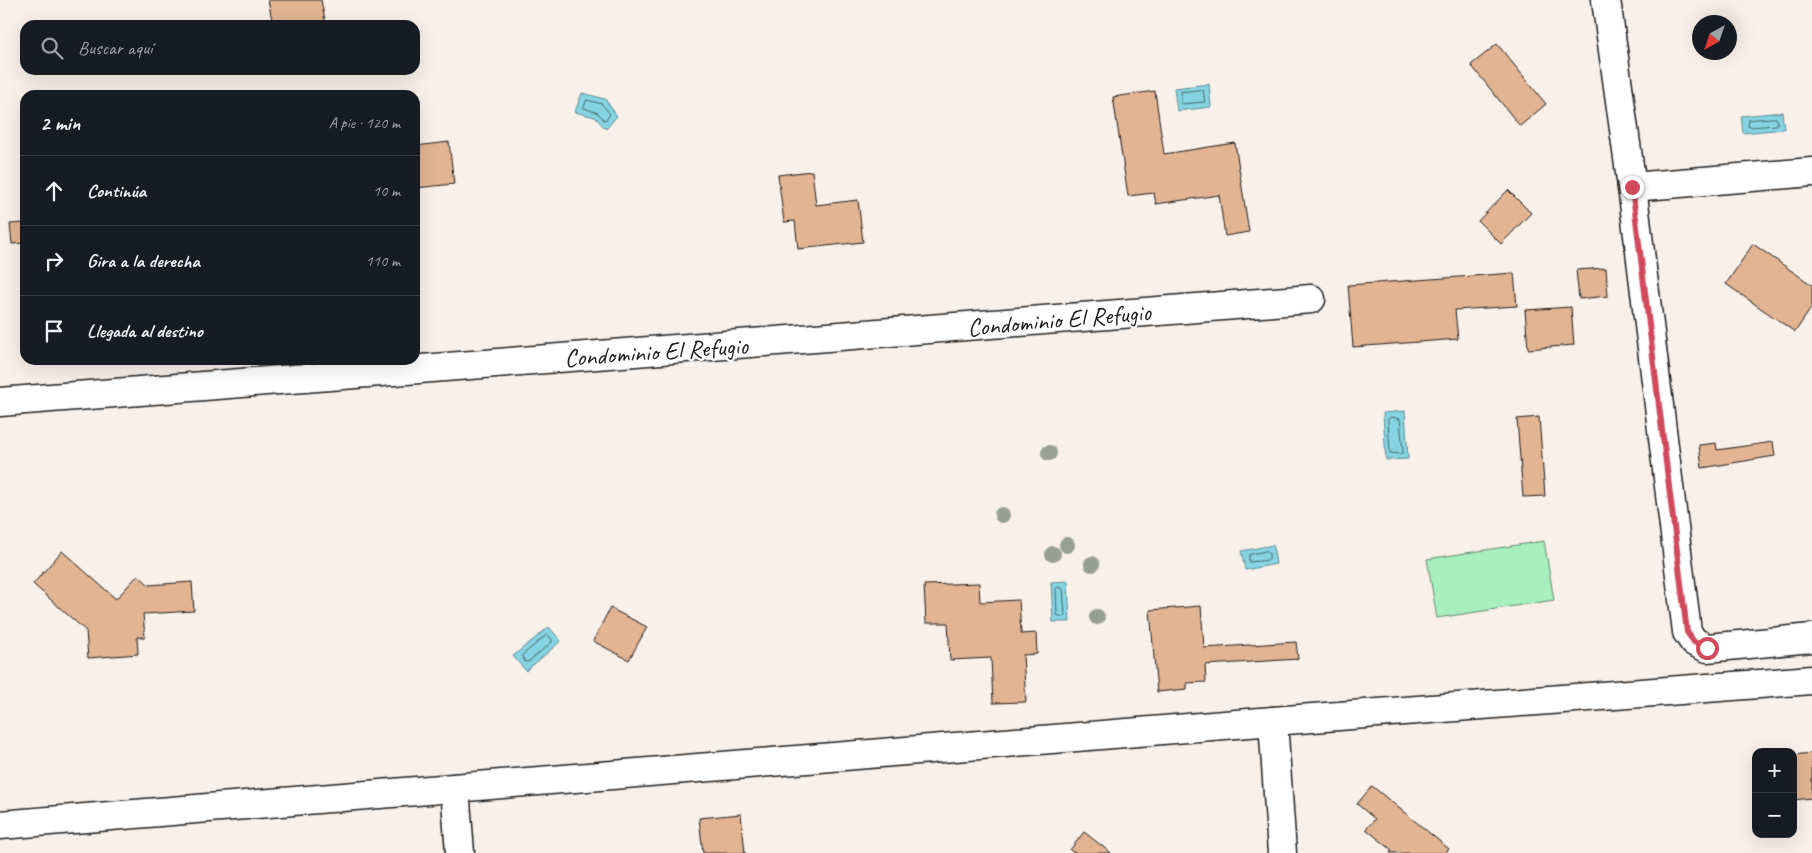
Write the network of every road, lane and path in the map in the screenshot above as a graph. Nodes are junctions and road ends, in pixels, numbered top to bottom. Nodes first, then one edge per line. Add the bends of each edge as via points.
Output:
1 (1606, 0) edge
2 (1812, 172) edge
3 (1632, 187) junction
4 (1311, 299) dead end
5 (0, 402) edge
6 (1812, 638) edge
7 (1812, 680) edge
8 (1273, 721) junction
9 (455, 788) junction
10 (0, 825) edge
11 (460, 853) edge
12 (1282, 853) edge

1 - 3 street
2 - 3 street
3 - 6 street via 1687,632 1694,642 1707,648
4 - 5 street, Condominio El Refugio
7 - 8 street
8 - 9 street
8 - 12 street
9 - 10 street
9 - 11 street

